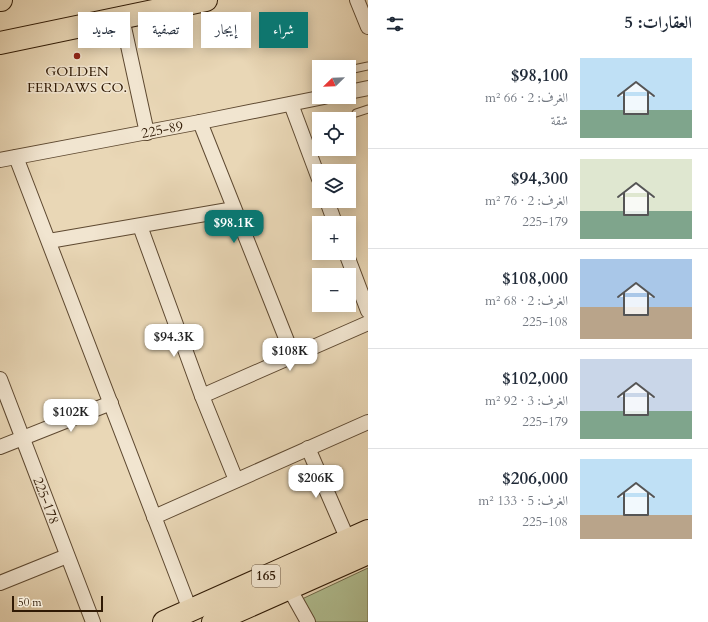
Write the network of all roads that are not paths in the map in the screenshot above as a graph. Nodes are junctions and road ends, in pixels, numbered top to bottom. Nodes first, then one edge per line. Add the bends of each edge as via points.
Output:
1 (206, 0) edge
2 (357, 0) edge
3 (130, 16) edge
4 (78, 27) edge
5 (368, 27) edge
6 (0, 43) edge
7 (129, 48) edge
8 (368, 66) edge
9 (356, 69) edge
10 (368, 88) edge
11 (356, 91) edge
12 (312, 100) edge
13 (291, 104) junction
14 (368, 109) edge
15 (356, 114) dead end
16 (200, 122) junction
17 (147, 133) junction
18 (16, 157) junction
19 (0, 160) edge
20 (313, 164) edge
21 (234, 210) junction
22 (140, 226) junction
23 (49, 241) junction
24 (349, 260) edge
25 (368, 311) edge
26 (368, 323) edge
27 (293, 356) junction
28 (0, 379) edge
29 (202, 396) junction
30 (111, 403) junction
31 (368, 422) edge
32 (22, 438) junction
33 (0, 447) edge
34 (308, 448) junction
35 (236, 480) junction
36 (154, 517) junction
37 (368, 531) edge
38 (348, 540) junction
39 (368, 553) edge
40 (67, 556) junction
41 (298, 577) junction
42 (0, 583) edge
43 (190, 610) junction
44 (93, 622) edge
45 (164, 622) edge
46 (213, 622) edge
47 (308, 622) edge

1 - 3 main road
2 - 5 street
4 - 6 main road
7 - 17 street
8 - 9 lane
10 - 11 street
12 - 13 street, 225-89
13 - 16 street, 225-89
13 - 20 street
14 - 15 lane
16 - 17 street, 225-89
16 - 21 street
17 - 18 street, 225-89
18 - 19 street, 225-89
18 - 23 street
21 - 22 street
21 - 27 street
22 - 23 street
22 - 29 street
23 - 30 street
24 - 25 street
26 - 27 street
27 - 29 street
28 - 32 street, 225-178
29 - 35 street
30 - 32 street
30 - 36 street
31 - 34 street
32 - 33 street
32 - 40 street, 225-178
34 - 35 street
34 - 38 street
35 - 36 street
36 - 43 street
37 - 38 main road, 165
38 - 41 main road, 165
39 - 41 main road, 165
40 - 42 street
40 - 44 street, 225-178
41 - 43 main road, 165
41 - 46 main road, 165
41 - 47 street
43 - 45 main road, 165

